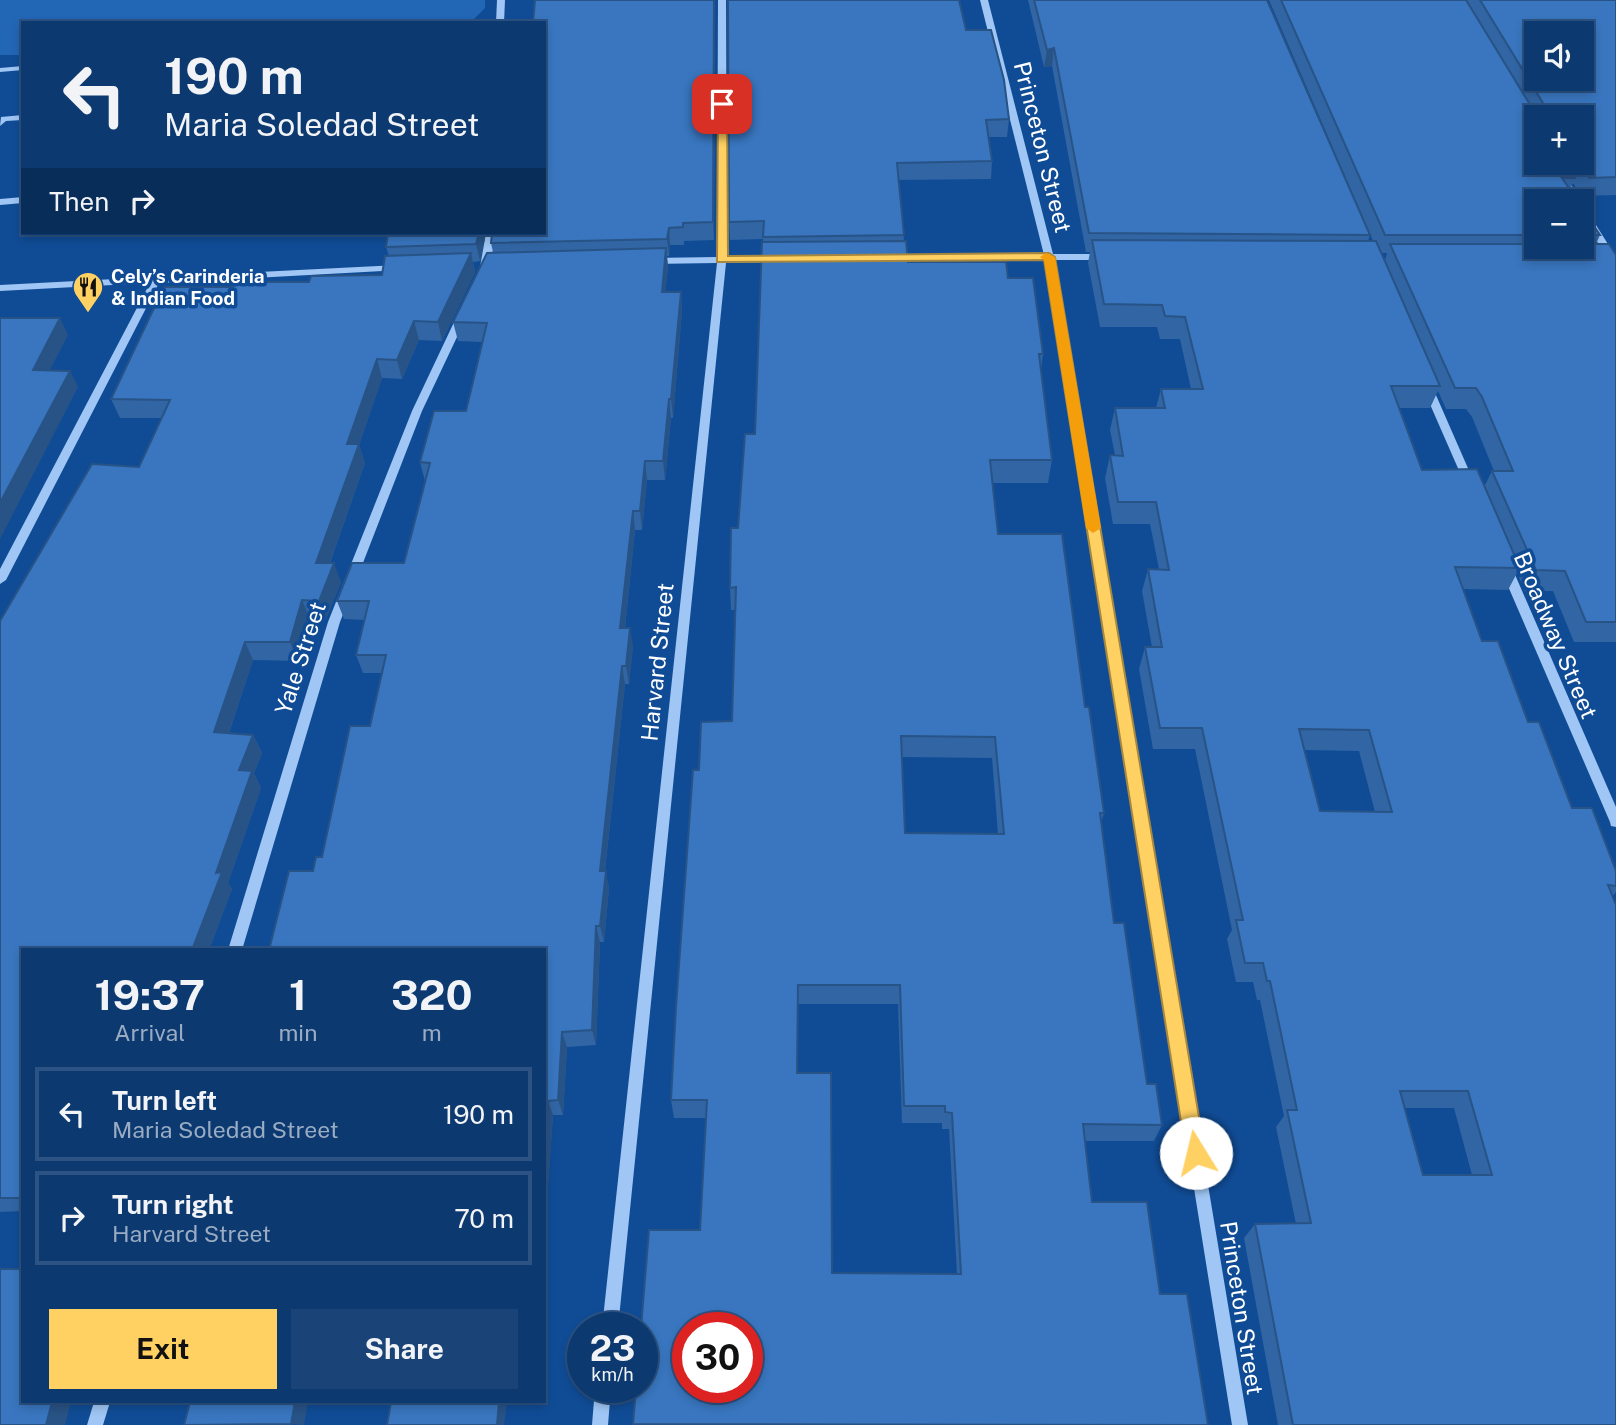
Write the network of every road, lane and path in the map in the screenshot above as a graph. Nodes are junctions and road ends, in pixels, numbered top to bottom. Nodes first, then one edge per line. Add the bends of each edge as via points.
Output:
1 (501, 0) edge
2 (722, 0) edge
3 (984, 0) edge
4 (500, 21) edge
5 (21, 68) edge
6 (0, 69) edge
7 (21, 117) edge
8 (0, 123) edge
9 (21, 200) edge
10 (0, 202) edge
11 (1594, 228) edge
12 (491, 235) edge
13 (1049, 257) junction
14 (1117, 257) edge
15 (886, 258) edge
16 (790, 259) edge
17 (1599, 259) edge
18 (722, 260) junction
19 (638, 261) edge
20 (1615, 261) edge
21 (500, 264) edge
22 (472, 265) edge
23 (404, 268) edge
24 (483, 270) junction
25 (157, 278) junction
26 (0, 288) edge
27 (465, 311) edge
28 (1422, 374) edge
29 (1472, 489) edge
30 (1500, 553) edge
31 (0, 580) edge
32 (1616, 822) edge
33 (236, 948) edge
34 (612, 1312) edge
35 (102, 1403) edge
36 (602, 1403) edge
37 (95, 1425) edge
38 (600, 1425) edge
39 (1240, 1425) edge

1 - 4 street
2 - 18 street, Harvard Street
3 - 13 street, Princeton Street
5 - 6 street
7 - 8 street
9 - 10 street
11 - 20 street
12 - 24 street
13 - 14 street
13 - 15 street
13 - 39 street, Princeton Street
16 - 18 street
17 - 20 street
18 - 19 street
18 - 34 street, Harvard Street
21 - 24 street
22 - 24 street
23 - 25 street
25 - 26 street
25 - 31 street
27 - 33 street, Yale Street via 417,411 334,622
28 - 29 street
30 - 32 street, Broadway Street
35 - 37 street
36 - 38 street

